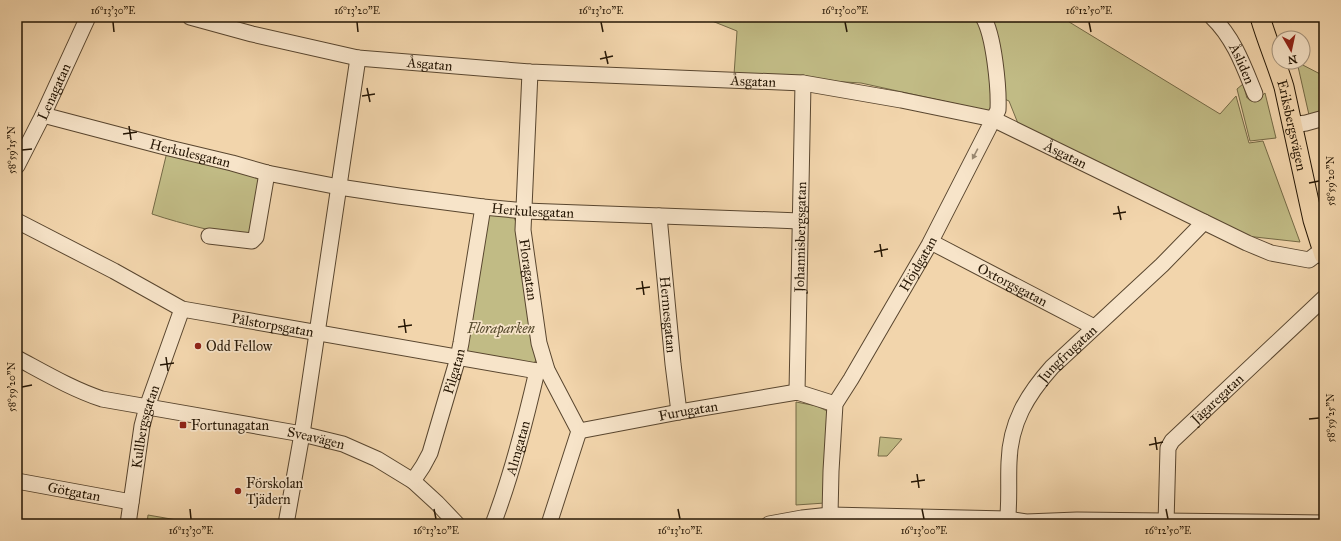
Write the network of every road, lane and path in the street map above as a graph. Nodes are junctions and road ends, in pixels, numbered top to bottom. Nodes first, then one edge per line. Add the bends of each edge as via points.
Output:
1 (88, 17) edge
2 (190, 17) edge
3 (983, 17) edge
4 (1212, 17) edge
5 (1246, 17) edge
6 (1260, 17) edge
7 (1268, 43) junction
8 (358, 58) junction
9 (530, 72) junction
10 (803, 83) junction
11 (1255, 94) dead end
12 (43, 115) junction
13 (1324, 118) edge
14 (993, 119) junction
15 (1292, 125) junction
16 (17, 166) edge
17 (267, 173) junction
18 (339, 187) junction
19 (483, 207) junction
20 (525, 211) junction
21 (659, 216) junction
22 (17, 221) edge
23 (800, 221) junction
24 (1204, 222) junction
25 (209, 236) dead end
26 (931, 242) junction
27 (1323, 252) edge
28 (1324, 298) edge
29 (182, 309) junction
30 (1094, 327) junction
31 (317, 332) junction
32 (17, 358) edge
33 (458, 358) junction
34 (542, 370) junction
35 (797, 392) junction
36 (835, 404) junction
37 (147, 407) junction
38 (679, 412) junction
39 (579, 432) junction
40 (302, 434) junction
41 (17, 481) edge
42 (413, 481) junction
43 (131, 502) junction
44 (830, 515) junction
45 (1007, 521) edge
46 (1166, 522) edge
47 (1324, 523) edge
48 (128, 524) edge
49 (286, 524) edge
50 (457, 524) edge
51 (493, 524) edge
52 (549, 524) edge
53 (769, 524) edge

1 - 12 street, Lenagatan
2 - 8 street, Åsgatan
3 - 14 street, Höjdgatan via 988,25 999,97 998,110
4 - 11 street, Åsliden via 1232,42
5 - 7 main road, Eriksbergsvägen
6 - 7 main road, Eriksbergsvägen
7 - 15 main road, Eriksbergsvägen via 1284,87
8 - 9 street, Åsgatan
8 - 18 street
9 - 10 street, Åsgatan
9 - 20 street, Floragatan
10 - 14 street, Åsgatan
10 - 23 street, Johannisbergsgatan
12 - 16 street, Lenagatan
12 - 17 street, Herkulesgatan
13 - 15 street
14 - 24 street, Åsgatan
14 -> 26 street, Höjdgatan
15 - 27 main road, Eriksbergsvägen
17 - 18 street, Herkulesgatan
17 - 25 street via 256,237 252,241
18 - 19 street, Herkulesgatan
18 - 31 street
19 - 20 street, Herkulesgatan
19 - 33 street, Pilgatan
20 - 21 street, Herkulesgatan
20 - 34 street, Floragatan via 523,230
21 - 23 street, Herkulesgatan
21 - 38 street, Hermesgatan
22 - 29 street, Pålstorpsgatan
23 - 35 street, Johannisbergsgatan
24 - 27 street, Åsgatan via 1271,254 1288,256 1306,249
24 - 30 street, Jungfrugatan via 1162,265
26 - 30 street, Oxtorgsgatan
26 - 36 street, Höjdgatan
28 - 46 street, Jägaregatan via 1172,441 1168,448
29 - 31 street, Pålstorpsgatan
29 - 37 street, Kullbergsgatan
30 - 45 street, Jungfrugatan via 1037,384 1014,428 1009,461
31 - 33 street, Pålstorpsgatan
31 - 40 street
32 - 37 street, Sveavägen via 84,393
33 - 34 street, Pålstorpsgatan
33 - 42 street, Pilgatan via 430,453
34 - 39 street, Floragatan
34 - 51 street, Almgatan
35 - 36 street
35 - 38 street, Furugatan
36 - 44 street, Höjdgatan
37 - 40 street, Sveavägen
37 - 43 street, Kullbergsgatan
38 - 39 street, Furugatan
39 - 52 street
40 - 42 street, Sveavägen via 343,444 377,459
40 - 49 street
41 - 43 street, Götgatan
42 - 50 street, Sveavägen
43 - 48 street, Kullbergsgatan
44 - 45 street
44 - 53 street
45 - 46 street
46 - 47 street

